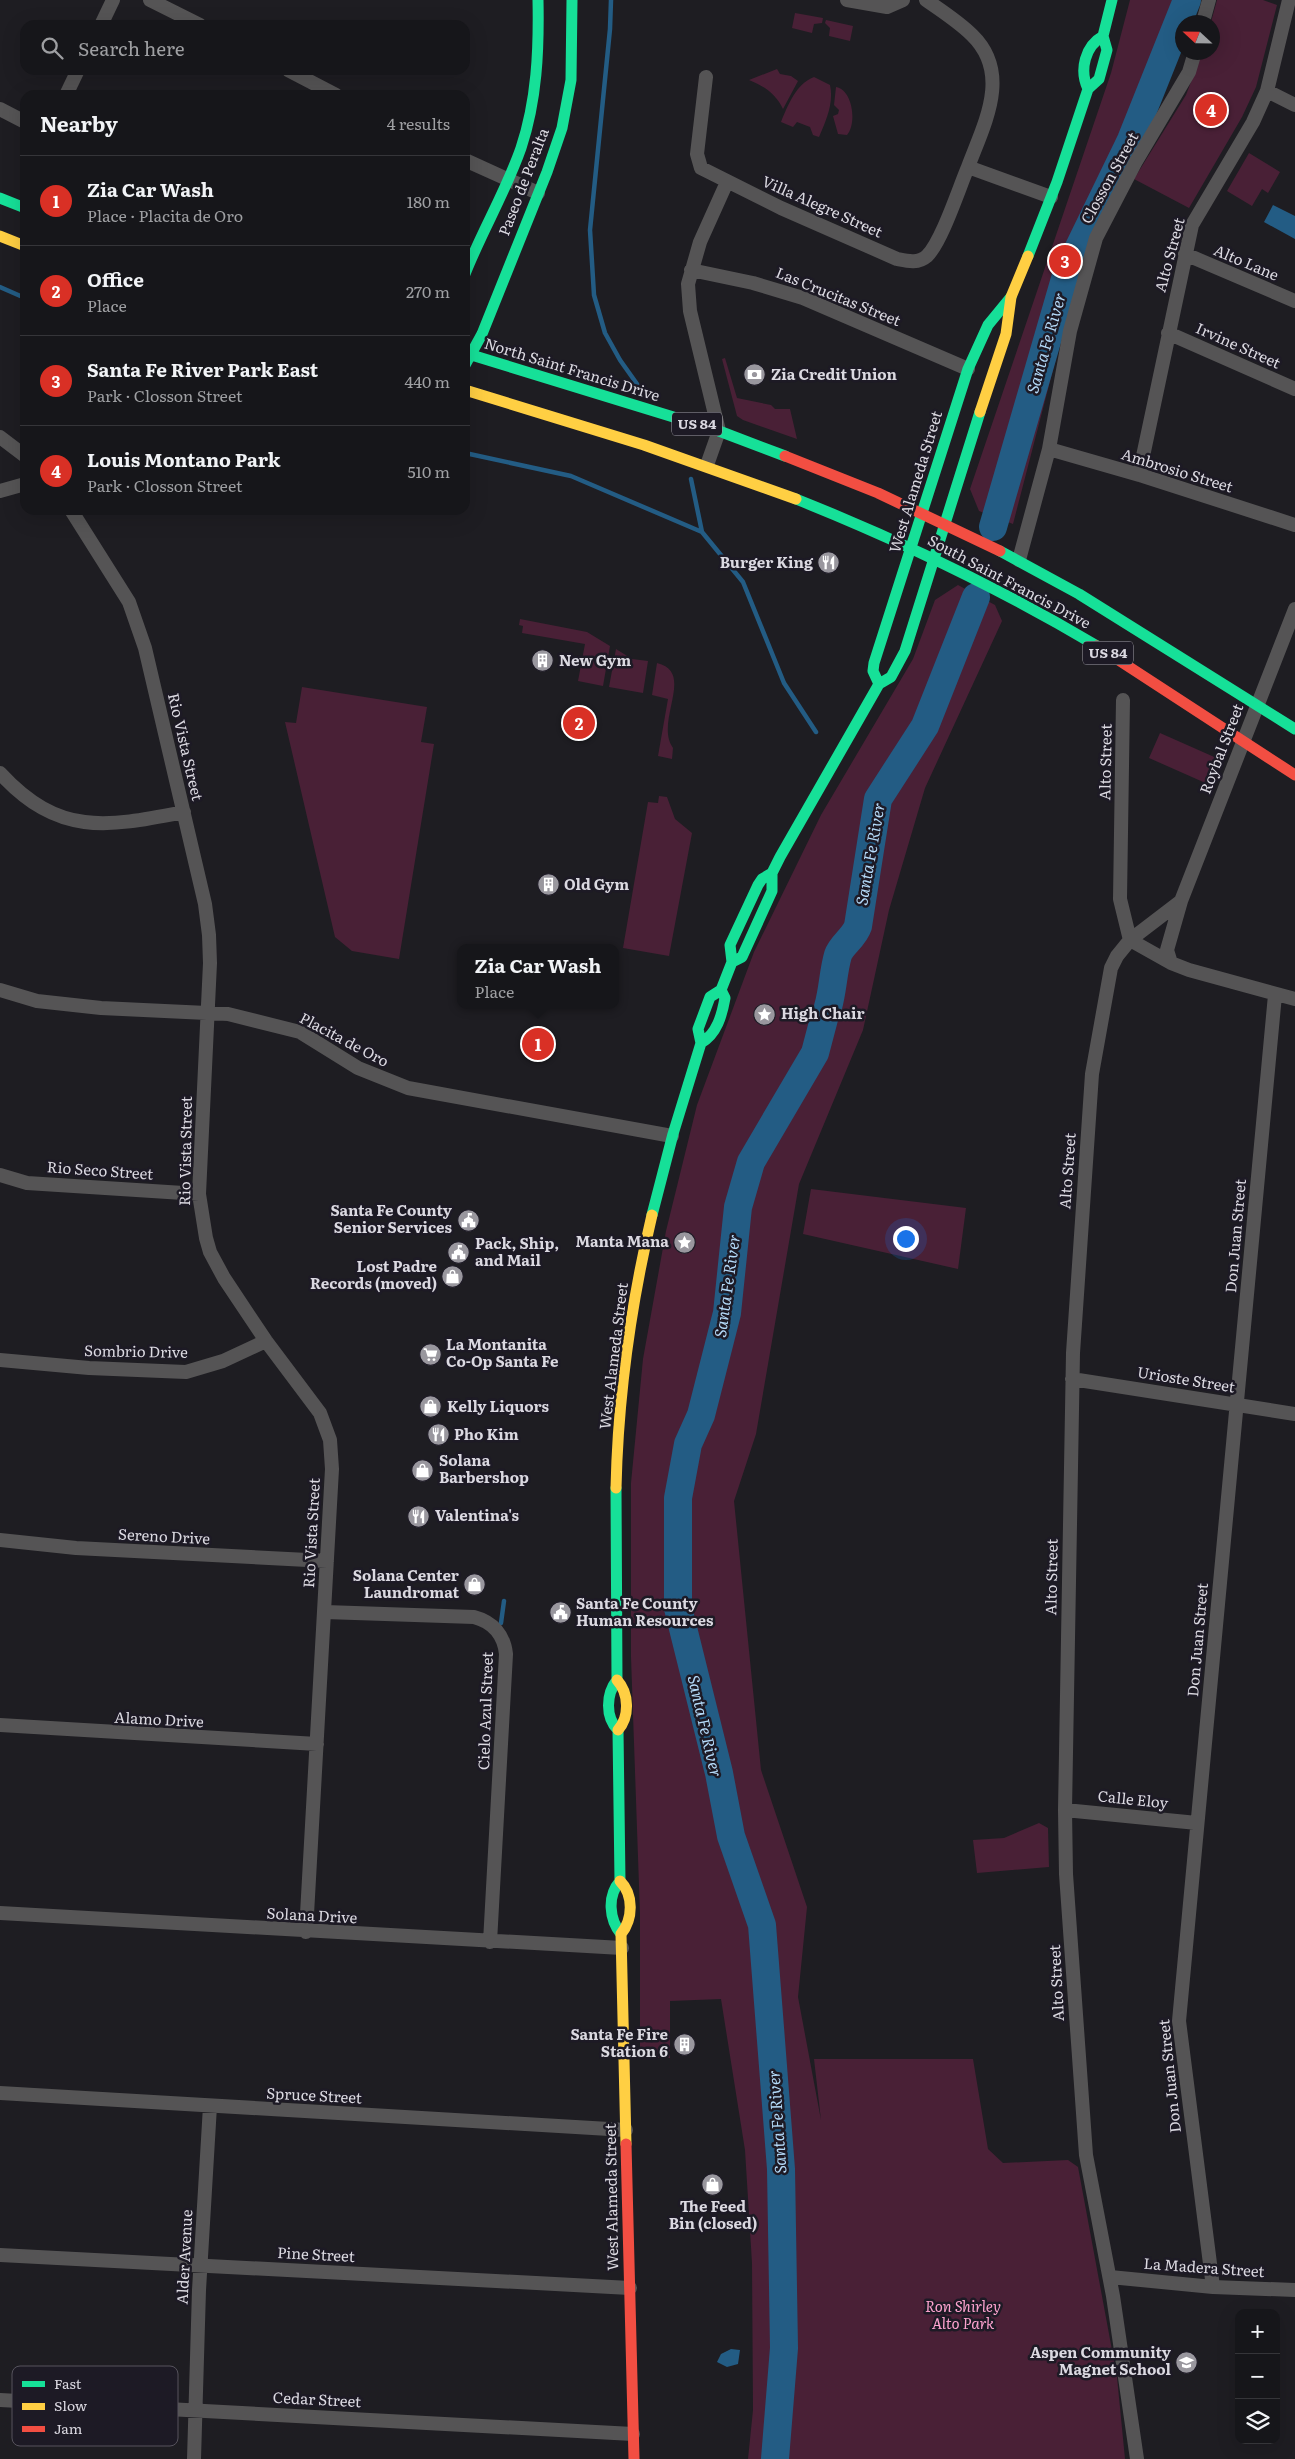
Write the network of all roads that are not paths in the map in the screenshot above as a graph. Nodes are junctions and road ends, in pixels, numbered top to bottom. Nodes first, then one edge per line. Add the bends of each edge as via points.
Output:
1 (113, 0) edge
2 (150, 0) edge
3 (538, 0) edge
4 (572, 0) edge
5 (847, 0) edge
6 (903, 0) edge
7 (926, 0) edge
8 (1112, 0) edge
9 (1209, 0) edge
10 (1289, 0) edge
11 (1205, 15) edge
12 (103, 20) edge
13 (190, 20) edge
14 (1103, 36) junction
15 (1193, 60) edge
16 (76, 75) edge
17 (298, 75) edge
18 (706, 78) dead end
19 (1088, 89) junction
20 (68, 90) edge
21 (326, 90) edge
22 (1267, 91) junction
23 (1295, 105) edge
24 (0, 109) edge
25 (20, 119) edge
26 (470, 162) edge
27 (968, 167) junction
28 (507, 180) junction
29 (727, 182) junction
30 (538, 192) junction
31 (1051, 197) junction
32 (0, 198) edge
33 (20, 206) edge
34 (0, 236) edge
35 (20, 244) edge
36 (1185, 254) junction
37 (470, 263) edge
38 (690, 270) junction
39 (1011, 297) junction
40 (1295, 302) edge
41 (1168, 333) junction
42 (470, 354) edge
43 (470, 359) edge
44 (968, 369) junction
45 (1295, 389) edge
46 (470, 392) edge
47 (719, 431) junction
48 (0, 437) edge
49 (1049, 449) junction
50 (20, 452) edge
51 (707, 465) junction
52 (1139, 475) junction
53 (20, 485) edge
54 (0, 491) edge
55 (922, 513) junction
56 (73, 515) edge
57 (944, 524) junction
58 (1295, 525) edge
59 (911, 548) junction
60 (934, 558) junction
61 (1019, 560) junction
62 (1295, 609) edge
63 (879, 684) junction
64 (1123, 700) dead end
65 (1256, 704) junction
66 (1295, 729) edge
67 (1243, 740) junction
68 (0, 773) edge
69 (1295, 775) edge
70 (184, 812) junction
71 (1181, 901) junction
72 (1130, 940) junction
73 (1170, 963) junction
74 (0, 990) edge
75 (1275, 995) junction
76 (1295, 1000) edge
77 (207, 1012) junction
78 (672, 1136) junction
79 (0, 1175) edge
80 (199, 1194) junction
81 (266, 1341) junction
82 (0, 1360) edge
83 (1072, 1379) junction
84 (1237, 1403) junction
85 (1295, 1414) edge
86 (0, 1540) edge
87 (327, 1561) junction
88 (324, 1612) junction
89 (0, 1726) edge
90 (317, 1744) junction
91 (1065, 1810) junction
92 (1197, 1822) junction
93 (620, 1881) junction
94 (0, 1913) edge
95 (306, 1932) junction
96 (621, 1941) junction
97 (490, 1942) junction
98 (0, 2093) edge
99 (210, 2106) junction
100 (626, 2130) junction
101 (0, 2255) edge
102 (201, 2265) junction
103 (1110, 2277) junction
104 (1213, 2287) junction
105 (630, 2288) junction
106 (1295, 2290) edge
107 (178, 2409) edge
108 (194, 2410) junction
109 (633, 2434) junction
110 (194, 2459) edge
111 (634, 2459) edge
112 (1137, 2459) edge

1 - 12 street
2 - 13 street
3 - 28 main road, Paseo de Peralta via 537,63 532,107 521,147
4 - 30 main road, Paseo de Peralta via 572,56 567,106 557,144
5 - 6 street via 887,7
7 - 27 street, Villa Alegre Street via 973,36 992,69 990,107
8 - 14 main road, West Alameda Street
9 - 11 street
10 - 22 street, Alto Street
14 - 19 main road, West Alameda Street via 1107,50 1099,79
14 - 19 main road, West Alameda Street via 1094,42 1088,53 1083,78
15 - 49 street, Closson Street via 1189,72 1135,163 1096,238 1070,331
16 - 20 street
17 - 21 street
18 - 29 street, Villa Alegre Street via 698,162 706,173
19 - 31 main road, West Alameda Street
22 - 23 street
22 - 36 street, Alto Street via 1192,225
24 - 25 street
26 - 28 street
27 - 29 street, Villa Alegre Street via 935,245 926,257 913,262 897,259
27 - 31 street
28 - 30 street
28 - 37 main road, Paseo de Peralta
29 - 38 street
30 - 42 main road, Paseo de Peralta via 483,334
31 - 39 main road, West Alameda Street
32 - 33 main road
34 - 35 main road
36 - 40 street, Alto Lane
36 - 41 street, Alto Street
38 - 44 street, Las Crucitas Street via 753,283 803,298
38 - 47 street via 690,311
39 - 44 main road, West Alameda Street via 988,325
39 - 57 main road, West Alameda Street via 1006,334
41 - 45 street, Irvine Street
41 - 52 street, Alto Street
43 - 47 main road, North Saint Francis Drive / US 84
44 - 55 main road, West Alameda Street
46 - 51 main road, US 84
47 - 51 street
47 - 55 main road, North Saint Francis Drive / US 84 via 828,472
48 - 50 street
49 - 52 street, Ambrosio Street
49 - 61 street, Closson Street
51 - 59 main road, US 84 via 803,501
52 - 58 street, Ambrosio Street
53 - 54 street
55 - 57 main road, South Saint Francis Drive / US 84
55 - 59 main road, West Alameda Street
56 - 70 street, Rio Vista Street via 129,602 145,648
57 - 60 main road, West Alameda Street
57 - 61 main road, South Saint Francis Drive / US 84
59 - 60 main road, South Saint Francis Drive / US 84
59 - 63 main road, West Alameda Street via 874,663 873,671
60 - 63 main road, West Alameda Street via 900,660 891,676
60 - 67 main road, South Saint Francis Drive / US 84 via 1055,622
61 - 65 main road, South Saint Francis Drive / US 84 via 1127,622
62 - 65 street, Roybal Street
63 - 78 main road, West Alameda Street via 772,873 758,884 730,945 732,962 720,990 708,1002 698,1029 701,1043
64 - 72 street, Alto Street via 1120,899
65 - 66 main road, South Saint Francis Drive / US 84
65 - 67 street, Roybal Street
67 - 69 main road, South Saint Francis Drive / US 84
67 - 71 street, Roybal Street
68 - 70 street via 36,805 80,822 124,824
70 - 77 street, Rio Vista Street via 210,935
71 - 72 street
71 - 73 street, Roybal Street via 1167,950
72 - 73 street
72 - 83 street, Alto Street via 1111,968 1092,1074
73 - 75 street
74 - 77 street, Placita de Oro via 37,1001 101,1008
75 - 76 street
75 - 84 street, Don Juan Street
77 - 78 street, Placita de Oro via 300,1032 358,1068 408,1088
77 - 80 street, Rio Vista Street
78 - 93 main road, West Alameda Street via 640,1274 621,1406 615,1499 616,1680 610,1692 610,1720 618,1730
79 - 80 street, Rio Seco Street via 27,1182
80 - 81 street, Rio Vista Street via 202,1223 213,1258
81 - 82 street, Sombrio Drive via 223,1361 186,1372
81 - 87 street, Rio Vista Street via 311,1398 330,1440 332,1469
83 - 84 street, Urioste Street
83 - 91 street, Alto Street
84 - 85 street, Urioste Street
84 - 92 street, Don Juan Street
86 - 87 street, Sereno Drive via 76,1548
87 - 88 street, Rio Vista Street
88 - 90 street, Rio Vista Street
88 - 97 street, Cielo Azul Street via 474,1617 488,1622 503,1638 506,1654
89 - 90 street, Alamo Drive
90 - 95 street, Rio Vista Street
91 - 92 street, Calle Eloy
91 - 103 street, Alto Street via 1066,1874 1086,2155
92 - 104 street, Don Juan Street via 1179,2021
93 - 96 main road, West Alameda Street via 612,1894 612,1920
93 - 96 main road, West Alameda Street via 629,1894 629,1924
94 - 95 street, Solana Drive
95 - 97 street, Solana Drive
96 - 97 street, Solana Drive
96 - 100 main road, West Alameda Street
98 - 99 street, Spruce Street
99 - 100 street, Spruce Street
99 - 102 street, Alder Avenue
100 - 105 main road, West Alameda Street
101 - 102 street, Pine Street
102 - 105 street, Pine Street
102 - 108 street, Alder Avenue
103 - 104 street, La Madera Street
103 - 112 street, Alto Street
104 - 106 street, La Madera Street
105 - 109 main road, West Alameda Street
107 - 108 street, Cedar Street
108 - 109 street, Cedar Street
108 - 110 street, Alder Avenue
109 - 111 main road, West Alameda Street

